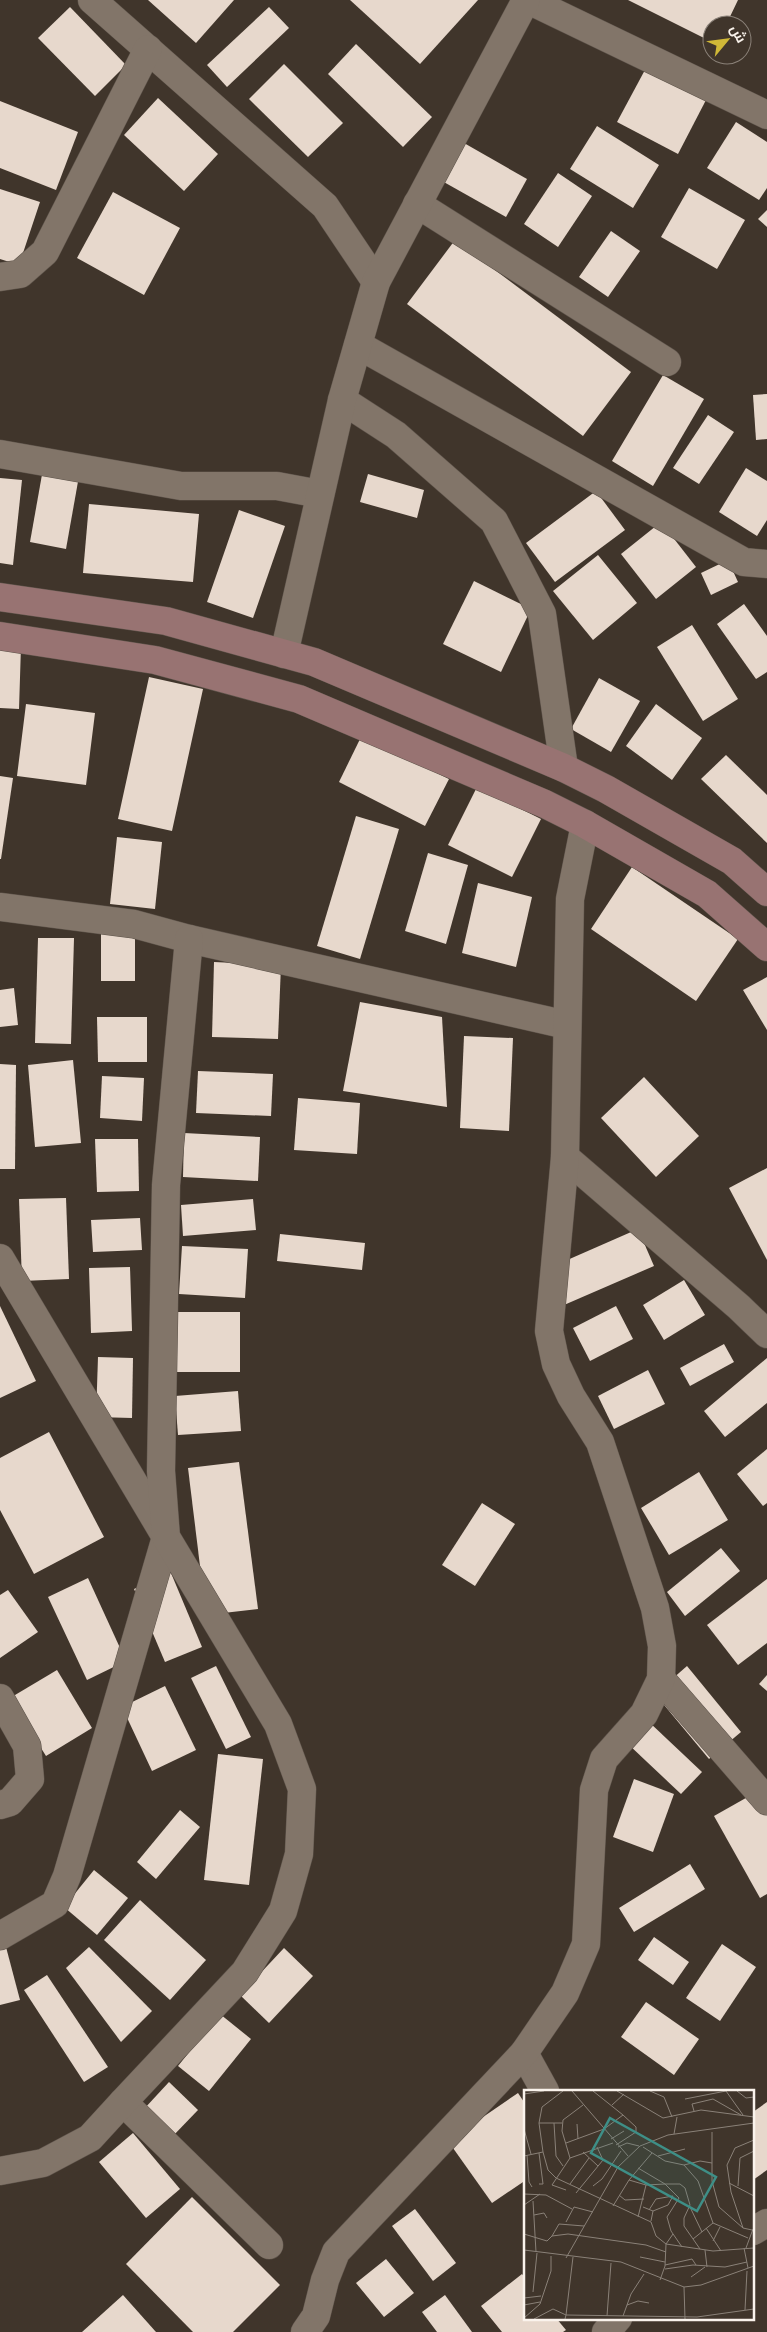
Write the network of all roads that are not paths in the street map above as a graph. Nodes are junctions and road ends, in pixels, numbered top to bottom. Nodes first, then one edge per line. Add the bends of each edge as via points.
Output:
1 (92, 0) edge
2 (527, 0) edge
3 (148, 49) junction
4 (767, 115) edge
5 (417, 204) junction
6 (0, 277) edge
7 (376, 282) junction
8 (358, 345) junction
9 (667, 362) dead end
10 (342, 400) junction
11 (0, 454) edge
12 (320, 494) junction
13 (767, 564) edge
14 (0, 597) edge
15 (0, 636) edge
16 (284, 654) junction
17 (564, 768) junction
18 (585, 824) junction
19 (767, 892) edge
20 (0, 907) edge
21 (189, 939) junction
22 (767, 947) edge
23 (567, 1025) junction
24 (565, 1157) junction
25 (0, 1258) edge
26 (767, 1334) edge
27 (166, 1537) junction
28 (661, 1680) junction
29 (0, 1698) edge
30 (767, 1800) edge
31 (0, 1805) edge
32 (0, 1936) edge
33 (524, 2053) junction
34 (544, 2090) edge
35 (123, 2102) junction
36 (1, 2173) edge
37 (767, 2223) edge
38 (754, 2230) edge
39 (269, 2245) dead end
40 (616, 2320) edge
41 (306, 2332) edge
42 (606, 2332) edge

1 - 3 street
2 - 4 street
2 - 5 street
3 - 6 street via 45,252 20,274
3 - 7 street via 324,206
5 - 7 street
5 - 9 street
7 - 8 street
8 - 10 street
8 - 13 street via 744,562
10 - 12 street
10 - 17 street via 396,435 494,521 542,614
11 - 12 street via 181,486 277,486
12 - 16 street
14 - 16 main road via 166,621
15 - 18 main road via 155,660 298,699
16 - 17 main road via 314,662
17 - 19 main road via 732,861
18 - 22 main road via 707,894
18 - 23 street via 570,899
20 - 21 street via 134,924
21 - 23 street
21 - 27 street via 166,1185 161,1471
23 - 24 street
24 - 26 street
24 - 28 street via 549,1331 556,1364 571,1396 600,1442 655,1608 662,1646
25 - 27 street
27 - 32 street via 67,1876 54,1904
27 - 35 street via 278,1724 302,1789 299,1854 282,1911 245,1972
28 - 30 street
28 - 33 street via 644,1714 604,1759 594,1790 586,1944 565,1993
29 - 31 street via 27,1746 30,1779 10,1802
33 - 34 street
33 - 41 street via 336,2252 324,2280 316,2316
35 - 36 street via 90,2138 43,2163
35 - 39 street
37 - 38 street
40 - 42 street

